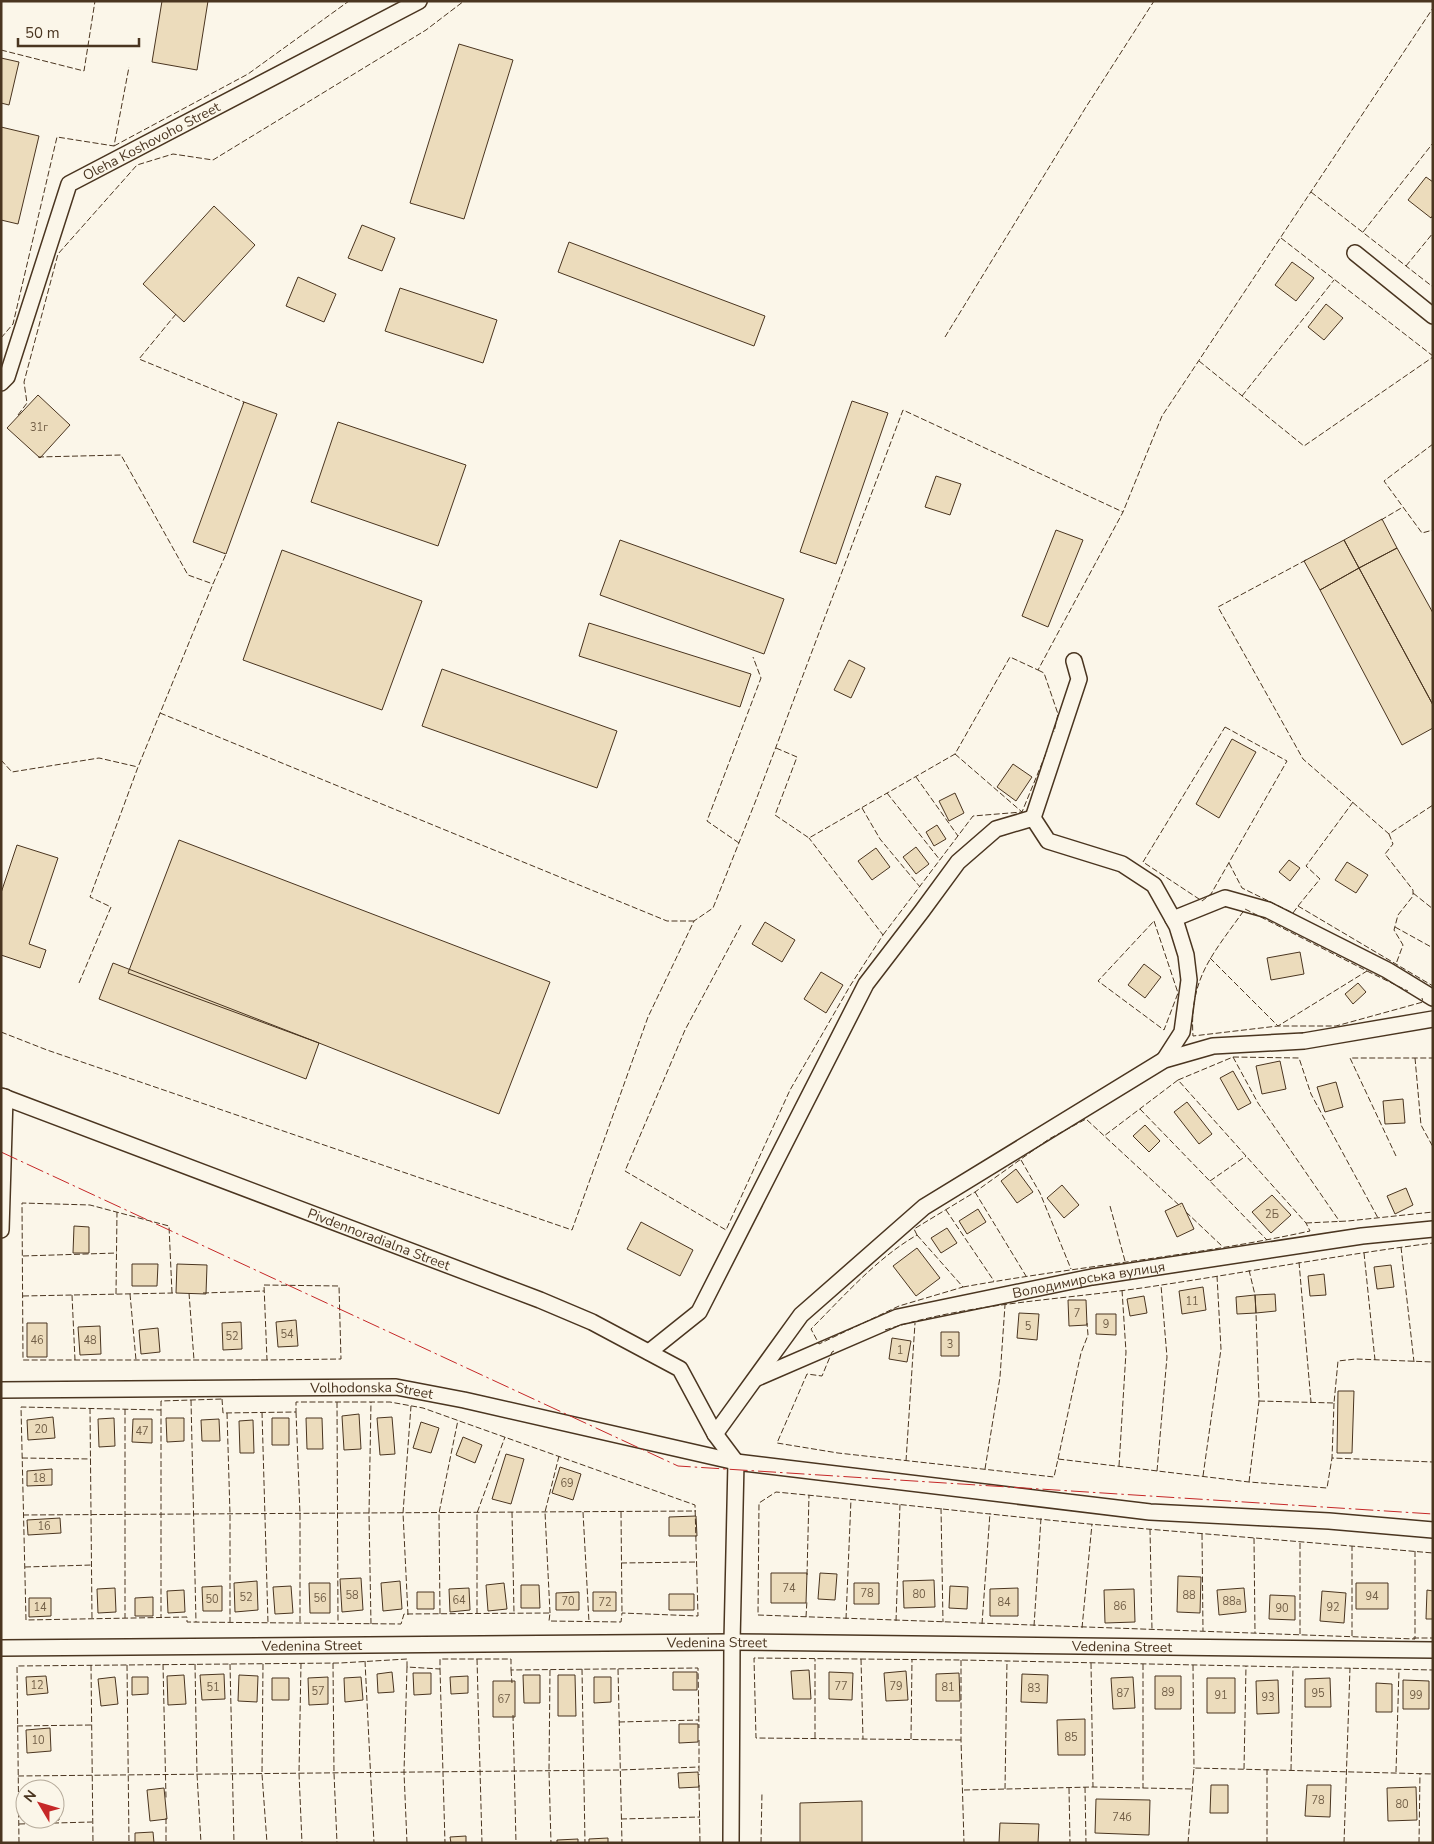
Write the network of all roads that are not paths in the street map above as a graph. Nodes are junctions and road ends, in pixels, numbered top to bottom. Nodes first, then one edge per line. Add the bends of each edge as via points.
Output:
1 (420, 1) edge
2 (1355, 253) dead end
3 (1433, 316) edge
4 (1, 383) edge
5 (1074, 660) dead end
6 (1033, 818) junction
7 (1173, 919) junction
8 (1433, 998) edge
9 (1433, 1019) edge
10 (1164, 1060) junction
11 (3, 1096) edge
12 (1433, 1229) edge
13 (1, 1230) edge
14 (648, 1352) junction
15 (756, 1378) junction
16 (1, 1390) edge
17 (715, 1434) junction
18 (736, 1462) junction
19 (1433, 1530) edge
20 (732, 1642) junction
21 (1, 1648) edge
22 (1433, 1650) edge
23 (732, 1843) edge

1 - 4 street, Oleha Koshovoho Street via 69,184 7,378
2 - 3 street
5 - 6 street via 1079,679
6 - 7 street via 1048,841 1122,864 1154,885
6 - 14 street via 996,829 958,862 866,984 700,1312
7 - 8 street via 1225,898 1268,910 1388,970
7 - 10 street via 1186,955 1189,980 1182,1032
9 - 10 street via 1304,1041 1213,1046
10 - 15 street via 924,1207 801,1315
11 - 13 street
11 - 14 street, Pivdennoradialna Street via 540,1300 592,1322
12 - 15 street, Володимирська вулиця via 1362,1236 1092,1277 898,1317
14 - 17 street, Pivdennoradialna Street via 680,1369
15 - 17 street
16 - 18 street, Volhodonska Street via 396,1387
17 - 18 street, Pivdennoradialna Street
18 - 19 street via 1150,1512
18 - 20 street
20 - 21 street, Vedenina Street
20 - 22 street, Vedenina Street
20 - 23 street

